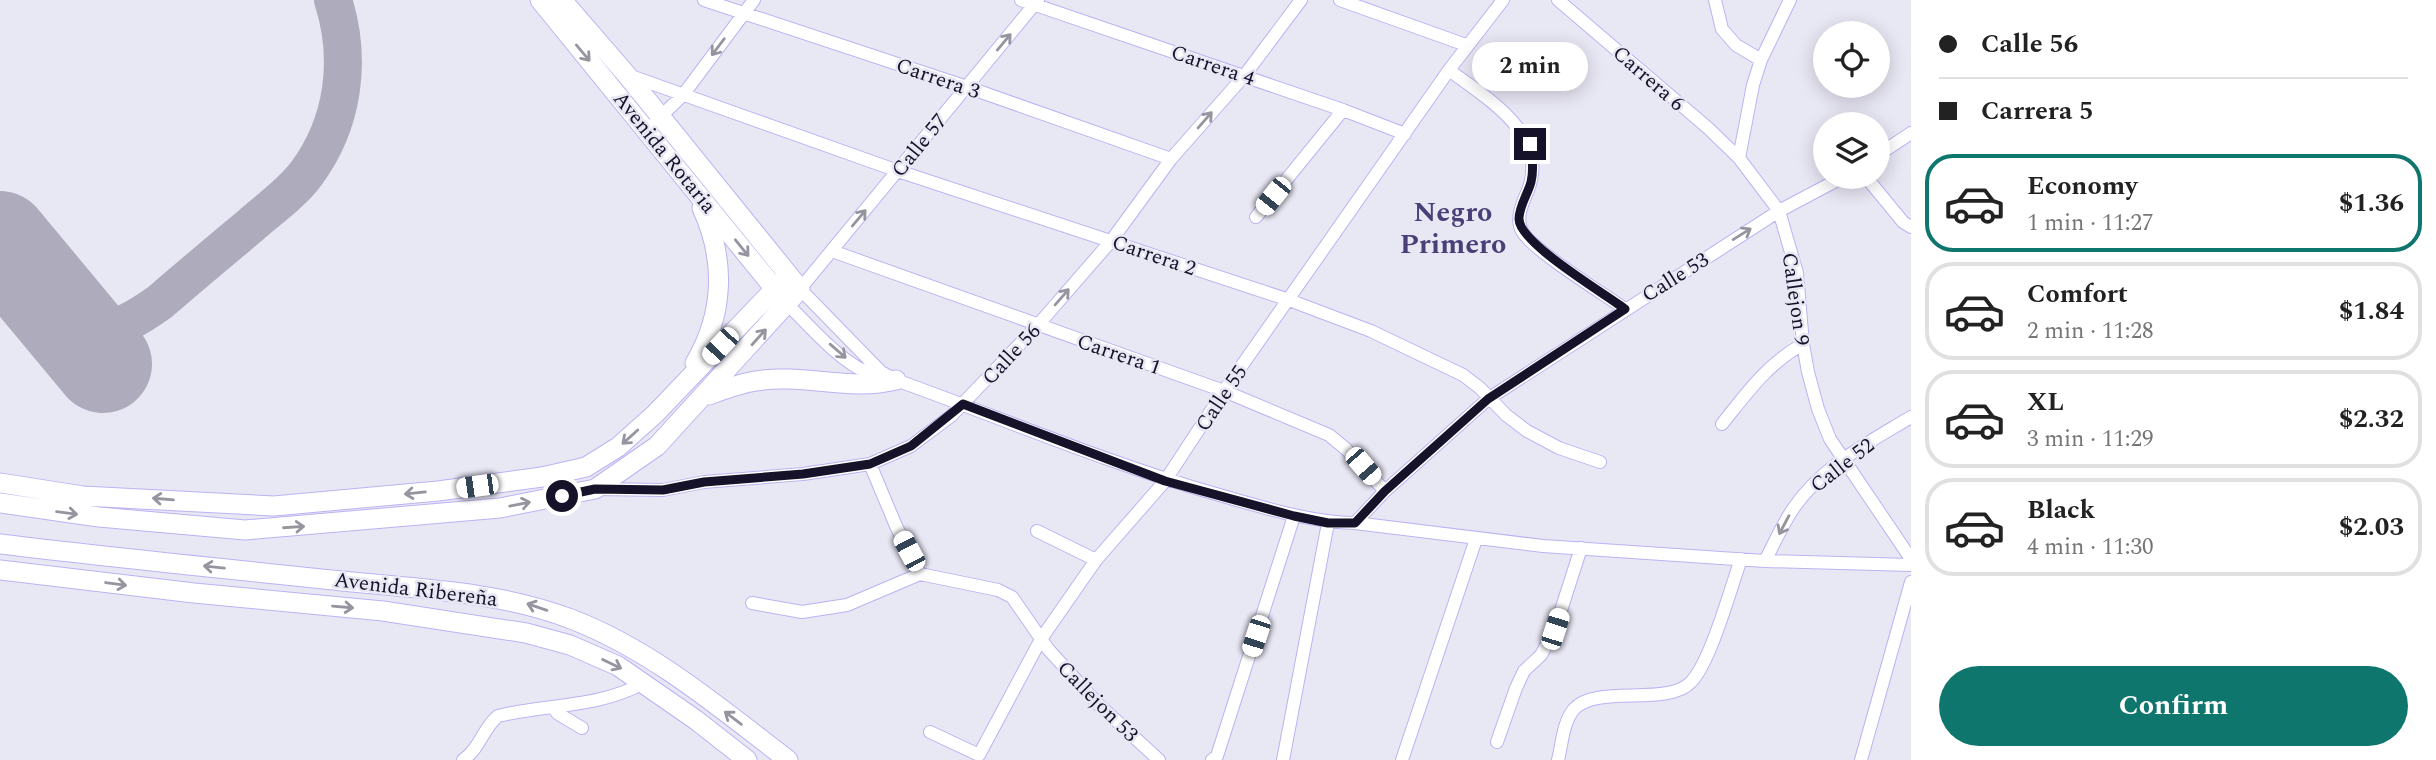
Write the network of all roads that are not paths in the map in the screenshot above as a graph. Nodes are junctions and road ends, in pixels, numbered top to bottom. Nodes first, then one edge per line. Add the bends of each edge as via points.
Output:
1 (540, 0) edge
2 (562, 0) edge
3 (704, 0) edge
4 (754, 0) edge
5 (1021, 0) edge
6 (1301, 0) edge
7 (1340, 0) edge
8 (1503, 0) edge
9 (1558, 0) edge
10 (1715, 0) edge
11 (1790, 0) edge
12 (1037, 2) edge
13 (744, 13) junction
14 (1466, 45) junction
15 (1761, 60) junction
16 (1449, 70) junction
17 (626, 74) junction
18 (1244, 76) junction
19 (967, 87) junction
20 (683, 95) junction
21 (1343, 110) junction
22 (654, 123) junction
23 (1911, 132) edge
24 (1405, 134) junction
25 (1890, 147) edge
26 (1739, 158) junction
27 (1171, 159) junction
28 (898, 171) junction
29 (687, 179) junction
30 (1820, 189) edge
31 (1876, 189) edge
32 (1779, 211) junction
33 (1256, 217) dead end
34 (1911, 227) edge
35 (1111, 241) junction
36 (832, 251) junction
37 (788, 289) junction
38 (1289, 300) junction
39 (1625, 309) junction
40 (1038, 326) junction
41 (1803, 344) junction
42 (889, 376) junction
43 (679, 389) junction
44 (1224, 391) junction
45 (701, 397) junction
46 (1488, 399) junction
47 (963, 404) junction
48 (1911, 416) edge
49 (1722, 424) dead end
50 (1843, 459) junction
51 (1601, 462) dead end
52 (870, 464) junction
53 (1165, 481) junction
54 (0, 483) edge
55 (595, 489) junction
56 (1385, 491) junction
57 (0, 503) edge
58 (1294, 516) junction
59 (1328, 523) junction
60 (1355, 523) junction
61 (1037, 531) dead end
62 (1476, 539) junction
63 (0, 544) edge
64 (1581, 548) junction
65 (1741, 559) junction
66 (1911, 559) edge
67 (1096, 560) junction
68 (1765, 561) junction
69 (1911, 565) edge
70 (0, 570) edge
71 (920, 574) junction
72 (1911, 582) edge
73 (752, 603) dead end
74 (1041, 639) junction
75 (643, 683) junction
76 (554, 708) junction
77 (582, 727) dead end
78 (930, 732) dead end
79 (1497, 742) dead end
80 (983, 757) edge
81 (463, 760) edge
82 (747, 760) edge
83 (788, 760) edge
84 (1159, 760) edge
85 (1212, 760) edge
86 (1283, 760) edge
87 (1402, 760) edge
88 (1559, 760) edge
89 (1861, 760) edge

1 -> 22 main road, Avenida Rotaria
2 - 17 main road, Avenida Rotaria
3 - 13 street, Carrera 3
4 - 13 street
5 - 12 street, Carrera 4
6 - 18 street, Calle 56
7 - 14 street
8 - 14 street, Calle 55
9 - 26 street, Carrera 6
10 - 15 street via 1722,29 1736,45
11 - 15 street
12 - 18 street, Carrera 4
19 -> 12 street, Calle 57
13 - 19 street, Carrera 3
13 -> 20 street
14 - 16 street, Calle 55
15 - 26 street
16 - 24 street, Calle 55
16 - 39 street via 1493,103 1530,144 1532,181 1521,208 1522,230 1534,244
17 - 20 street, Carrera 2
17 - 22 main road, Avenida Rotaria
18 - 21 street, Carrera 4
27 -> 18 street, Calle 56
19 - 27 street, Carrera 3
19 - 28 street, Calle 57
20 - 22 street
20 - 28 street, Carrera 2
21 - 24 street, Carrera 4
21 - 33 street
22 - 29 main road, Avenida Rotaria
22 - 37 main road, Avenida Rotaria
23 - 25 street
24 - 38 street, Calle 55
26 - 32 street, Callejon 9
27 - 35 street, Calle 56
28 - 35 street, Carrera 2
36 -> 28 street, Calle 57
29 -> 37 main road, Avenida Rotaria
29 - 43 main road via 709,222 719,278 712,326
30 - 32 street, Calle 53
31 - 34 street
39 -> 32 street, Calle 53
32 - 41 street, Callejon 9 via 1797,273
35 - 38 street, Carrera 2
40 -> 35 street, Calle 56
36 - 37 street, Calle 57
36 - 40 street, Carrera 1
37 - 42 street
37 -> 42 street via 858,368
37 - 43 main road
45 -> 37 main road
38 - 44 street, Calle 55
38 - 46 street, Carrera 2 via 1371,331 1463,375
39 - 46 street, Calle 53
40 - 44 street, Carrera 1
40 - 47 street, Calle 56
41 - 49 street via 1766,370
41 - 50 street, Callejon 9 via 1818,410
42 - 45 main road via 878,384 789,379 745,382
42 - 47 street
43 -> 54 main road via 618,447 586,467 542,477 274,506 83,496
44 - 53 street, Calle 55
44 - 56 street, Carrera 1 via 1329,435
45 - 55 main road via 657,446
46 - 51 street, Carrera 2 via 1527,431
46 - 56 street, Calle 53
47 - 52 street, Calle 56 via 911,446
47 - 53 street
48 - 50 street, Calle 52
50 - 66 street, Callejon 9
50 -> 68 street, Calle 52 via 1793,508
52 - 55 street, Calle 56 via 663,490
52 - 71 street
53 - 58 street
53 - 67 street, Calle 55
57 -> 55 main road via 245,530 500,508
56 - 60 street, Calle 53
58 - 59 street
58 - 85 street
59 - 60 street
59 - 86 street
60 - 62 street
61 - 67 street
62 - 64 street
62 - 87 street
83 -> 63 main road, Avenida Ribereña via 665,669 614,638 526,603 440,588
64 - 65 street
64 - 79 street via 1555,629 1541,655 1524,671
65 - 68 street
65 - 88 street via 1704,662 1690,683 1673,692 1584,702 1566,723
67 - 74 street, Calle 55
68 - 69 street
70 -> 75 main road, Avenida Ribereña via 383,611 526,633 582,650
71 - 73 street via 847,605 802,612
71 - 74 street, Callejon 53 via 1012,597
72 - 89 street
74 - 80 street, Calle 55
74 - 84 street, Callejon 53 via 1098,704
75 - 76 street via 614,696
75 - 82 main road, Avenida Ribereña
76 - 77 street
76 - 81 street via 528,708 498,716
78 - 80 street, Calle 55

